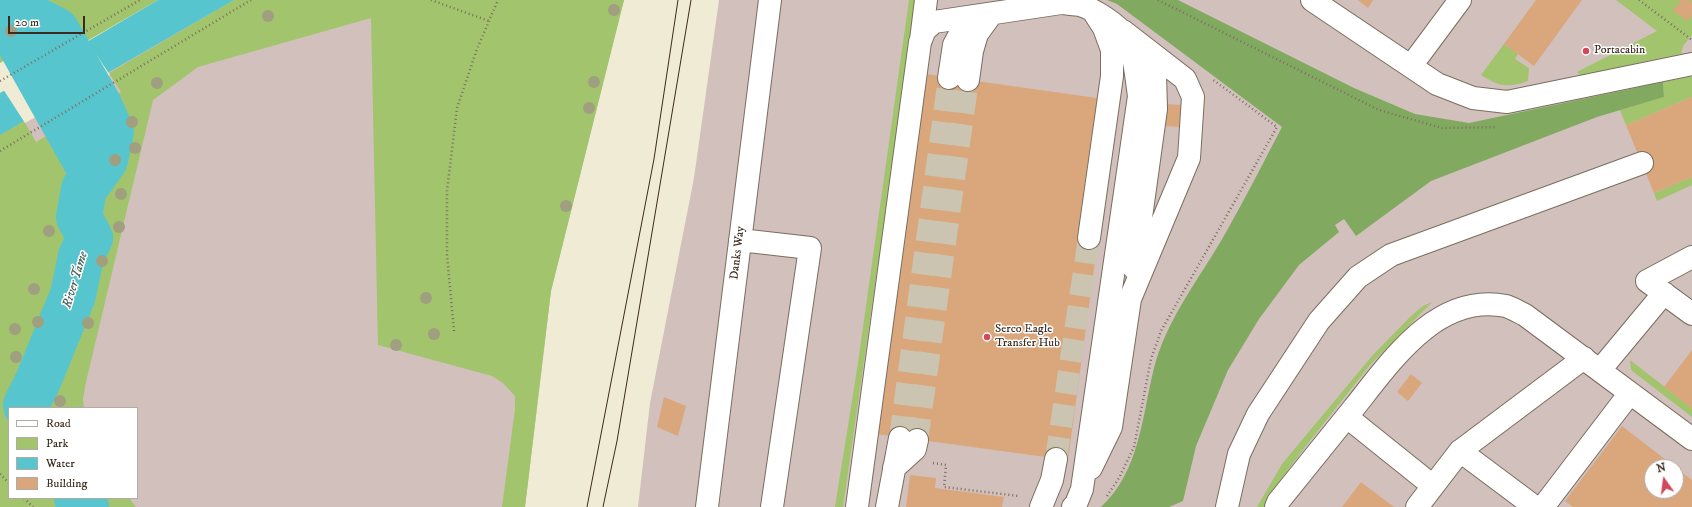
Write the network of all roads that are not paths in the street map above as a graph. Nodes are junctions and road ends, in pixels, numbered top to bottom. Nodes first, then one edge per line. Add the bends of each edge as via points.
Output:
1 (770, 0) edge
2 (926, 0) edge
3 (1455, 2) edge
4 (1323, 3) edge
5 (1079, 5) edge
6 (992, 13) junction
7 (1116, 25) junction
8 (920, 42) junction
9 (1142, 46) junction
10 (1692, 64) edge
11 (1411, 66) junction
12 (958, 79) tunnel mouth
13 (1642, 163) dead end
14 (1089, 238) tunnel mouth
15 (740, 240) junction
16 (1692, 257) edge
17 (1664, 293) junction
18 (1130, 299) junction
19 (1692, 314) edge
20 (1592, 364) junction
21 (1630, 393) junction
22 (1347, 417) junction
23 (908, 439) tunnel mouth
24 (1692, 440) edge
25 (1460, 451) junction
26 (1056, 459) tunnel mouth
27 (1433, 486) junction
28 (1077, 498) edge
29 (1044, 499) edge
30 (707, 507) edge
31 (772, 507) edge
32 (857, 507) edge
33 (887, 507) edge
34 (1227, 507) edge
35 (1276, 507) edge
36 (1417, 507) edge
37 (1535, 507) edge
38 (1543, 507) edge

1 - 15 lane, Danks Way
2 - 8 lane
3 - 11 lane
4 - 11 lane
5 - 6 lane via 1061,3
5 - 7 lane
5 - 14 lane via 1104,28 1112,50 1112,76
6 - 8 lane via 934,22 925,30
6 - 12 lane via 961,32 954,46
7 - 9 lane
7 - 28 lane via 1125,36 1135,64 1139,96
8 - 32 lane
9 - 18 lane via 1155,74 1156,109
9 - 18 lane via 1185,79 1193,97 1189,158
10 - 11 lane via 1507,102 1473,98 1437,84
13 - 34 lane via 1391,255 1358,277 1319,322 1258,414 1239,454
15 - 30 lane, Danks Way
15 - 31 lane via 810,248
16 - 17 lane via 1646,281
17 - 19 lane
17 - 20 lane
18 - 28 lane via 1111,427
20 - 21 lane
20 - 22 lane via 1526,315 1507,306 1484,304 1461,308 1440,318 1419,333 1395,357
20 - 25 lane
21 - 24 lane
21 - 38 lane
22 - 27 lane
22 - 35 lane
23 - 33 lane via 894,468
25 - 27 lane
25 - 37 lane
26 - 29 lane via 1052,480
27 - 36 lane

